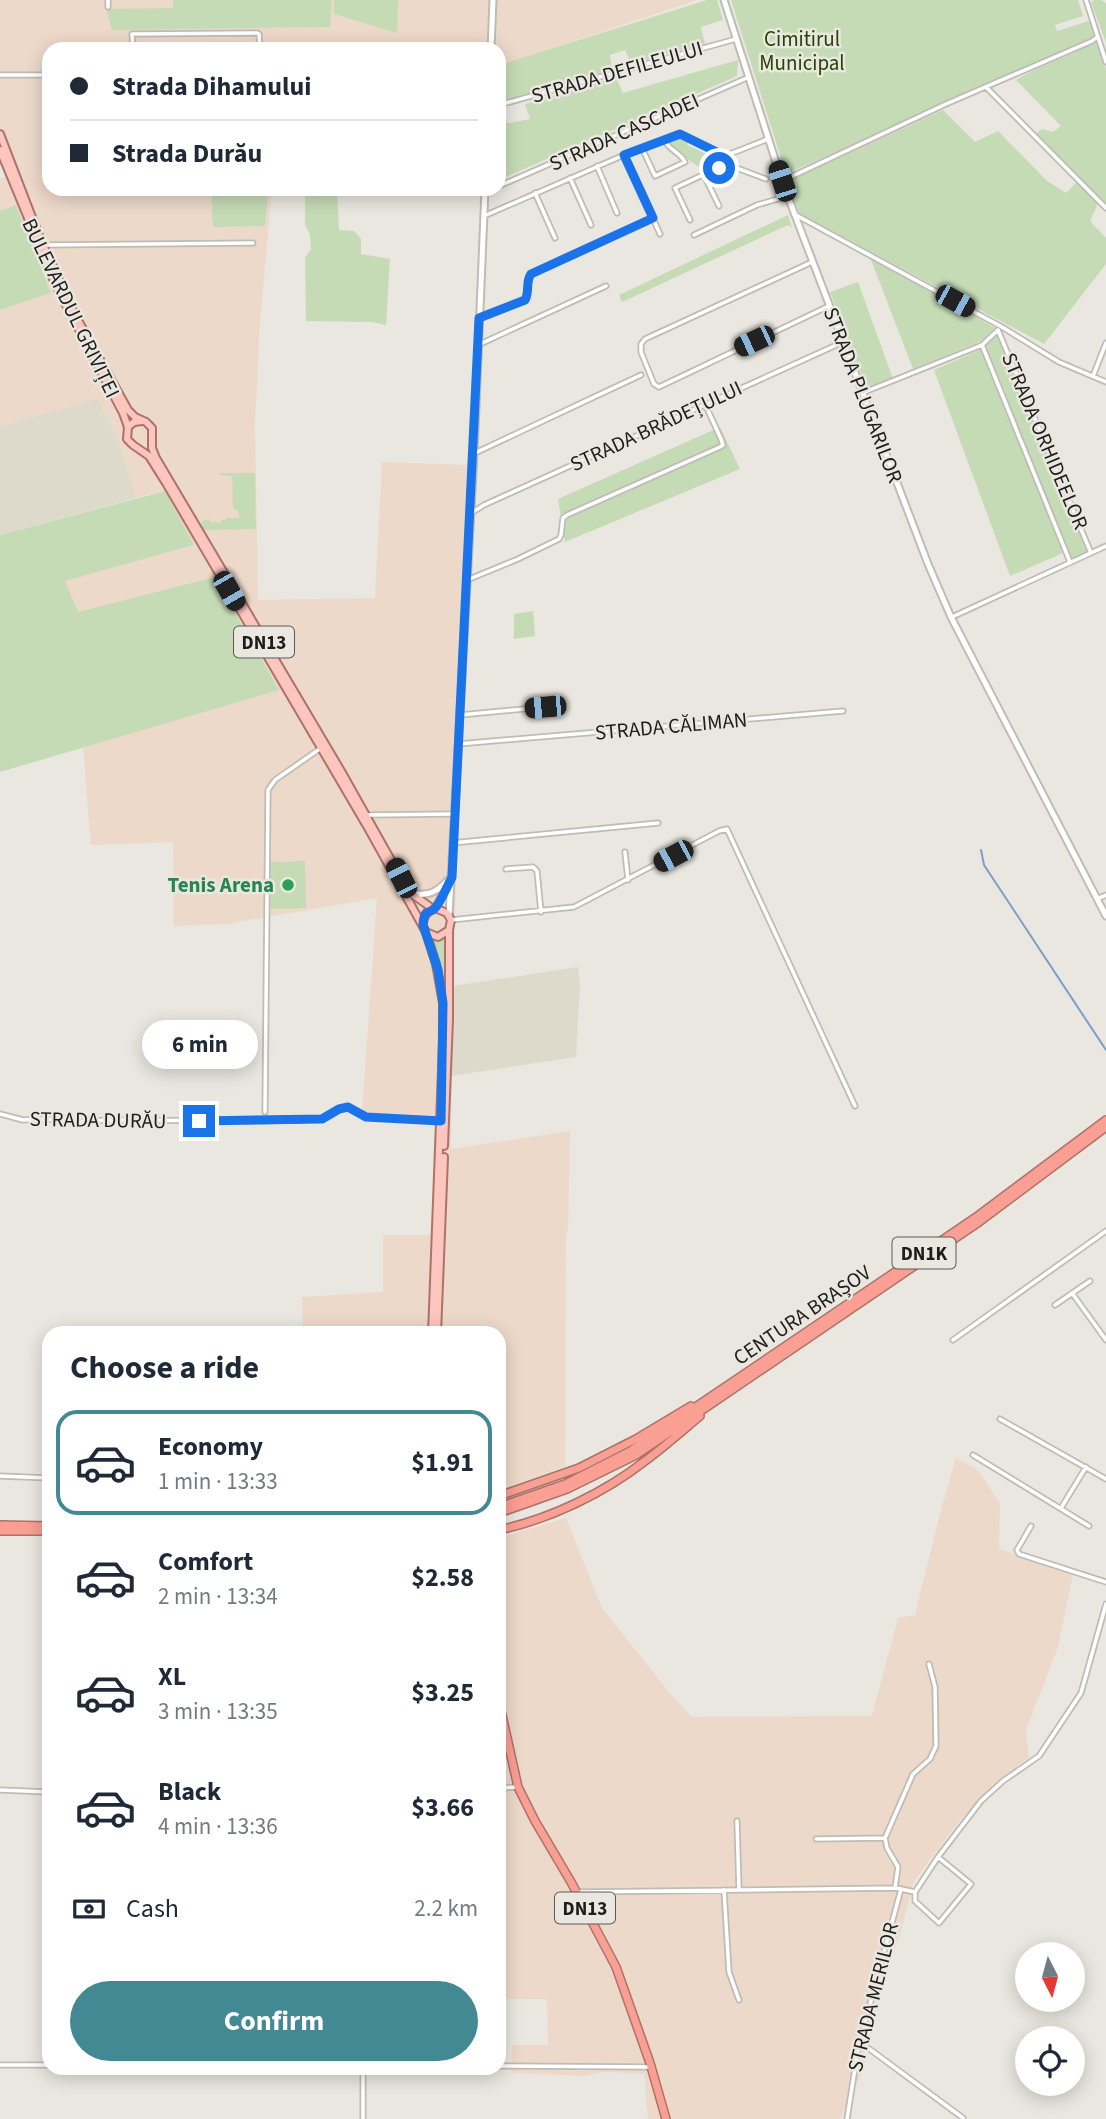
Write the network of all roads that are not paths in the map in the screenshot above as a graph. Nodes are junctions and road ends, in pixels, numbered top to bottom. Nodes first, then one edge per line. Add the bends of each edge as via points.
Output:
1 (108, 0) edge
2 (493, 0) edge
3 (724, 0) edge
4 (1086, 0) edge
5 (108, 7) dead end
6 (1097, 37) junction
7 (736, 38) junction
8 (133, 42) edge
9 (260, 42) edge
10 (491, 42) edge
11 (1106, 62) edge
12 (0, 75) edge
13 (42, 75) edge
14 (748, 78) junction
15 (986, 88) junction
16 (506, 104) edge
17 (0, 135) edge
18 (664, 139) junction
19 (768, 139) junction
20 (642, 148) junction
21 (0, 150) edge
22 (624, 155) junction
23 (725, 156) junction
24 (726, 164) junction
25 (597, 166) junction
26 (704, 175) junction
27 (570, 178) junction
28 (766, 179) dead end
29 (782, 181) junction
30 (506, 183) edge
31 (535, 193) junction
32 (487, 196) edge
33 (788, 197) junction
34 (719, 206) dead end
35 (1106, 208) edge
36 (617, 213) dead end
37 (794, 214) junction
38 (484, 216) junction
39 (653, 218) junction
40 (690, 219) dead end
41 (592, 225) dead end
42 (660, 234) dead end
43 (694, 235) dead end
44 (555, 238) dead end
45 (253, 243) dead end
46 (43, 244) junction
47 (812, 262) junction
48 (606, 286) dead end
49 (829, 306) junction
50 (479, 318) junction
51 (1000, 328) junction
52 (843, 342) junction
53 (1106, 343) edge
54 (478, 345) junction
55 (982, 345) junction
56 (641, 376) dead end
57 (1093, 376) junction
58 (1106, 382) edge
59 (862, 393) junction
60 (705, 404) junction
61 (142, 421) junction
62 (128, 427) junction
63 (152, 440) junction
64 (137, 447) junction
65 (474, 454) junction
66 (471, 513) junction
67 (1106, 546) edge
68 (1091, 553) junction
69 (1070, 562) junction
70 (467, 580) junction
71 (951, 617) junction
72 (545, 707) dead end
73 (843, 711) dead end
74 (459, 715) junction
75 (457, 744) junction
76 (321, 748) junction
77 (453, 814) junction
78 (367, 816) junction
79 (658, 823) dead end
80 (452, 843) junction
81 (625, 852) dead end
82 (506, 869) dead end
83 (452, 877) junction
84 (628, 880) junction
85 (405, 890) junction
86 (1106, 895) edge
87 (1097, 899) junction
88 (433, 909) junction
89 (541, 912) junction
90 (1106, 916) edge
91 (450, 918) junction
92 (449, 930) junction
93 (425, 931) junction
94 (856, 1106) dead end
95 (265, 1112) dead end
96 (0, 1114) edge
97 (1106, 1120) edge
98 (441, 1121) junction
99 (1106, 1127) edge
100 (1106, 1231) edge
101 (1090, 1281) dead end
102 (1072, 1293) junction
103 (1055, 1305) dead end
104 (432, 1326) edge
105 (437, 1326) edge
106 (953, 1339) dead end
107 (1106, 1340) edge
108 (739, 1383) junction
109 (1000, 1419) dead end
110 (973, 1455) dead end
111 (1086, 1467) junction
112 (0, 1476) edge
113 (42, 1478) edge
114 (1106, 1479) edge
115 (506, 1494) edge
116 (536, 1498) junction
117 (506, 1505) edge
118 (1061, 1508) junction
119 (506, 1510) edge
120 (0, 1525) edge
121 (42, 1526) edge
122 (1031, 1526) dead end
123 (1089, 1526) dead end
124 (506, 1528) edge
125 (0, 1531) edge
126 (42, 1531) edge
127 (1106, 1583) edge
128 (1106, 1604) edge
129 (1104, 1618) edge
130 (929, 1664) dead end
131 (506, 1733) edge
132 (518, 1787) junction
133 (506, 1788) edge
134 (0, 1790) edge
135 (42, 1792) edge
136 (737, 1821) dead end
137 (885, 1838) junction
138 (816, 1839) dead end
139 (938, 1857) junction
140 (895, 1888) junction
141 (901, 1889) junction
142 (724, 1890) junction
143 (739, 1890) junction
144 (576, 1892) junction
145 (915, 1892) junction
146 (738, 2000) dead end
147 (860, 2042) junction
148 (0, 2065) edge
149 (42, 2065) edge
150 (506, 2066) edge
151 (652, 2067) junction
152 (363, 2075) edge
153 (963, 2118) edge
154 (363, 2119) edge
155 (666, 2119) edge
156 (847, 2119) edge

1 - 5 street
2 - 10 street
3 - 7 street, STRADA PLUGARILOR
4 - 6 street
6 - 11 street
6 - 15 street
7 - 14 street, STRADA PLUGARILOR
7 - 16 street, STRADA DEFILEULUI
8 - 9 street via 132,34 257,33
12 - 13 street
14 - 19 street, STRADA PLUGARILOR
14 - 30 street, STRADA CASCADEI
15 - 29 street
15 - 35 street
17 - 46 main road, BULEVARDUL GRIVIȚEI
18 - 20 street
18 - 20 street via 685,162 654,176
18 - 23 street via 680,134
19 - 23 street
19 - 29 street, STRADA PLUGARILOR
20 - 22 street
21 - 62 main road, BULEVARDUL GRIVIȚEI via 55,286
22 - 25 street
22 - 39 street
23 - 24 street
24 - 26 street
24 - 28 street
25 - 27 street
25 - 36 street
26 - 34 street
26 - 40 street via 675,188
27 - 31 street
27 - 41 street
29 - 33 street, STRADA PLUGARILOR
31 - 38 street
31 - 44 street
32 - 38 street
33 - 37 street, STRADA PLUGARILOR
33 - 43 street via 757,205
37 - 47 street, STRADA PLUGARILOR
37 - 51 street
38 - 50 street
39 - 42 street
39 - 50 street via 531,274 525,300
45 - 46 street
46 - 61 main road, BULEVARDUL GRIVIȚEI via 113,384 131,414
47 - 49 street, STRADA PLUGARILOR
47 - 49 street via 645,339 640,352 659,387
48 - 54 street
49 - 52 street, STRADA PLUGARILOR
50 - 54 street
51 - 55 street
51 - 57 street
51 - 68 street, STRADA ORHIDEELOR
52 - 59 street, STRADA PLUGARILOR
52 - 60 street, STRADA BRĂDEȚULUI
53 - 57 street
54 - 65 street
55 - 59 street
55 - 69 street
56 - 65 street
57 - 58 street
59 - 71 street, STRADA PLUGARILOR
60 - 66 street, STRADA BRĂDEȚULUI
60 - 70 street via 723,445 567,515 559,539
61 - 62 main road
61 - 63 main road via 152,428
62 - 64 main road via 127,439
63 - 64 main road
63 - 78 main road, DN13 via 154,454
64 - 76 main road via 159,471
65 - 66 street
66 - 70 street
67 - 68 street
68 - 69 street
69 - 71 street
70 - 74 street
71 - 87 street, STRADA PLUGARILOR
72 - 74 street
73 - 75 street, STRADA CĂLIMAN
74 - 75 street
75 - 77 street
76 - 85 main road
76 - 95 street via 268,790
77 - 78 street
77 - 80 street
78 - 85 main road, DN13
79 - 80 street
80 - 83 street
81 - 84 street
82 - 89 street via 533,867 537,871
83 - 85 street via 433,893
83 - 88 street
83 - 91 street
84 - 89 street via 582,904
84 - 94 street via 727,829
85 - 88 main road, DN13
85 - 93 main road, DN13
86 - 87 street
87 - 90 street, STRADA PLUGARILOR
88 - 91 main road, DN13 via 443,910
88 - 93 main road via 424,916
89 - 91 street
91 - 92 main road
92 - 93 main road via 438,937
92 - 105 main road
93 - 98 main road, DN13 via 443,1003
96 - 98 street, STRADA DURĂU via 73,1122 265,1121 322,1119 348,1107 366,1117
97 - 108 highway, CENTURA BRAȘOV / DN1K
98 - 104 main road, DN13
99 - 108 highway, CENTURA BRAȘOV / DN1K via 979,1222
100 - 106 street
101 - 102 street
102 - 103 street
102 - 107 street
108 - 115 highway via 579,1468
108 - 116 highway, CENTURA BRAȘOV / DN1K via 636,1455 587,1480
108 - 124 highway via 621,1478 579,1501
109 - 111 street
110 - 118 street
111 - 114 street
111 - 118 street
112 - 113 street
116 - 117 highway, CENTURA BRAȘOV / DN1K
116 - 119 highway, CENTURA BRAȘOV / DN1K
118 - 123 street
120 - 121 highway
122 - 127 street via 1019,1554
125 - 126 highway
128 - 129 street
129 - 139 street via 1083,1689 1042,1752 981,1801
130 - 137 street via 935,1687 936,1746 930,1759 913,1774
131 - 132 highway, DN13
132 - 133 street
132 - 144 highway, DN13
134 - 135 street
136 - 143 street
137 - 138 street
137 - 140 street via 898,1867
139 - 145 street
139 - 145 street, STRADA MERILOR via 971,1884 939,1923 915,1901
140 - 141 street
140 - 143 street
141 - 145 street
141 - 147 street, STRADA MERILOR
142 - 143 street
142 - 144 street
142 - 146 street via 729,1972
144 - 151 highway, DN13 via 616,1967
147 - 153 street
147 - 156 street, STRADA MERILOR
148 - 149 street
150 - 151 street
151 - 155 highway, DN13
152 - 154 street

